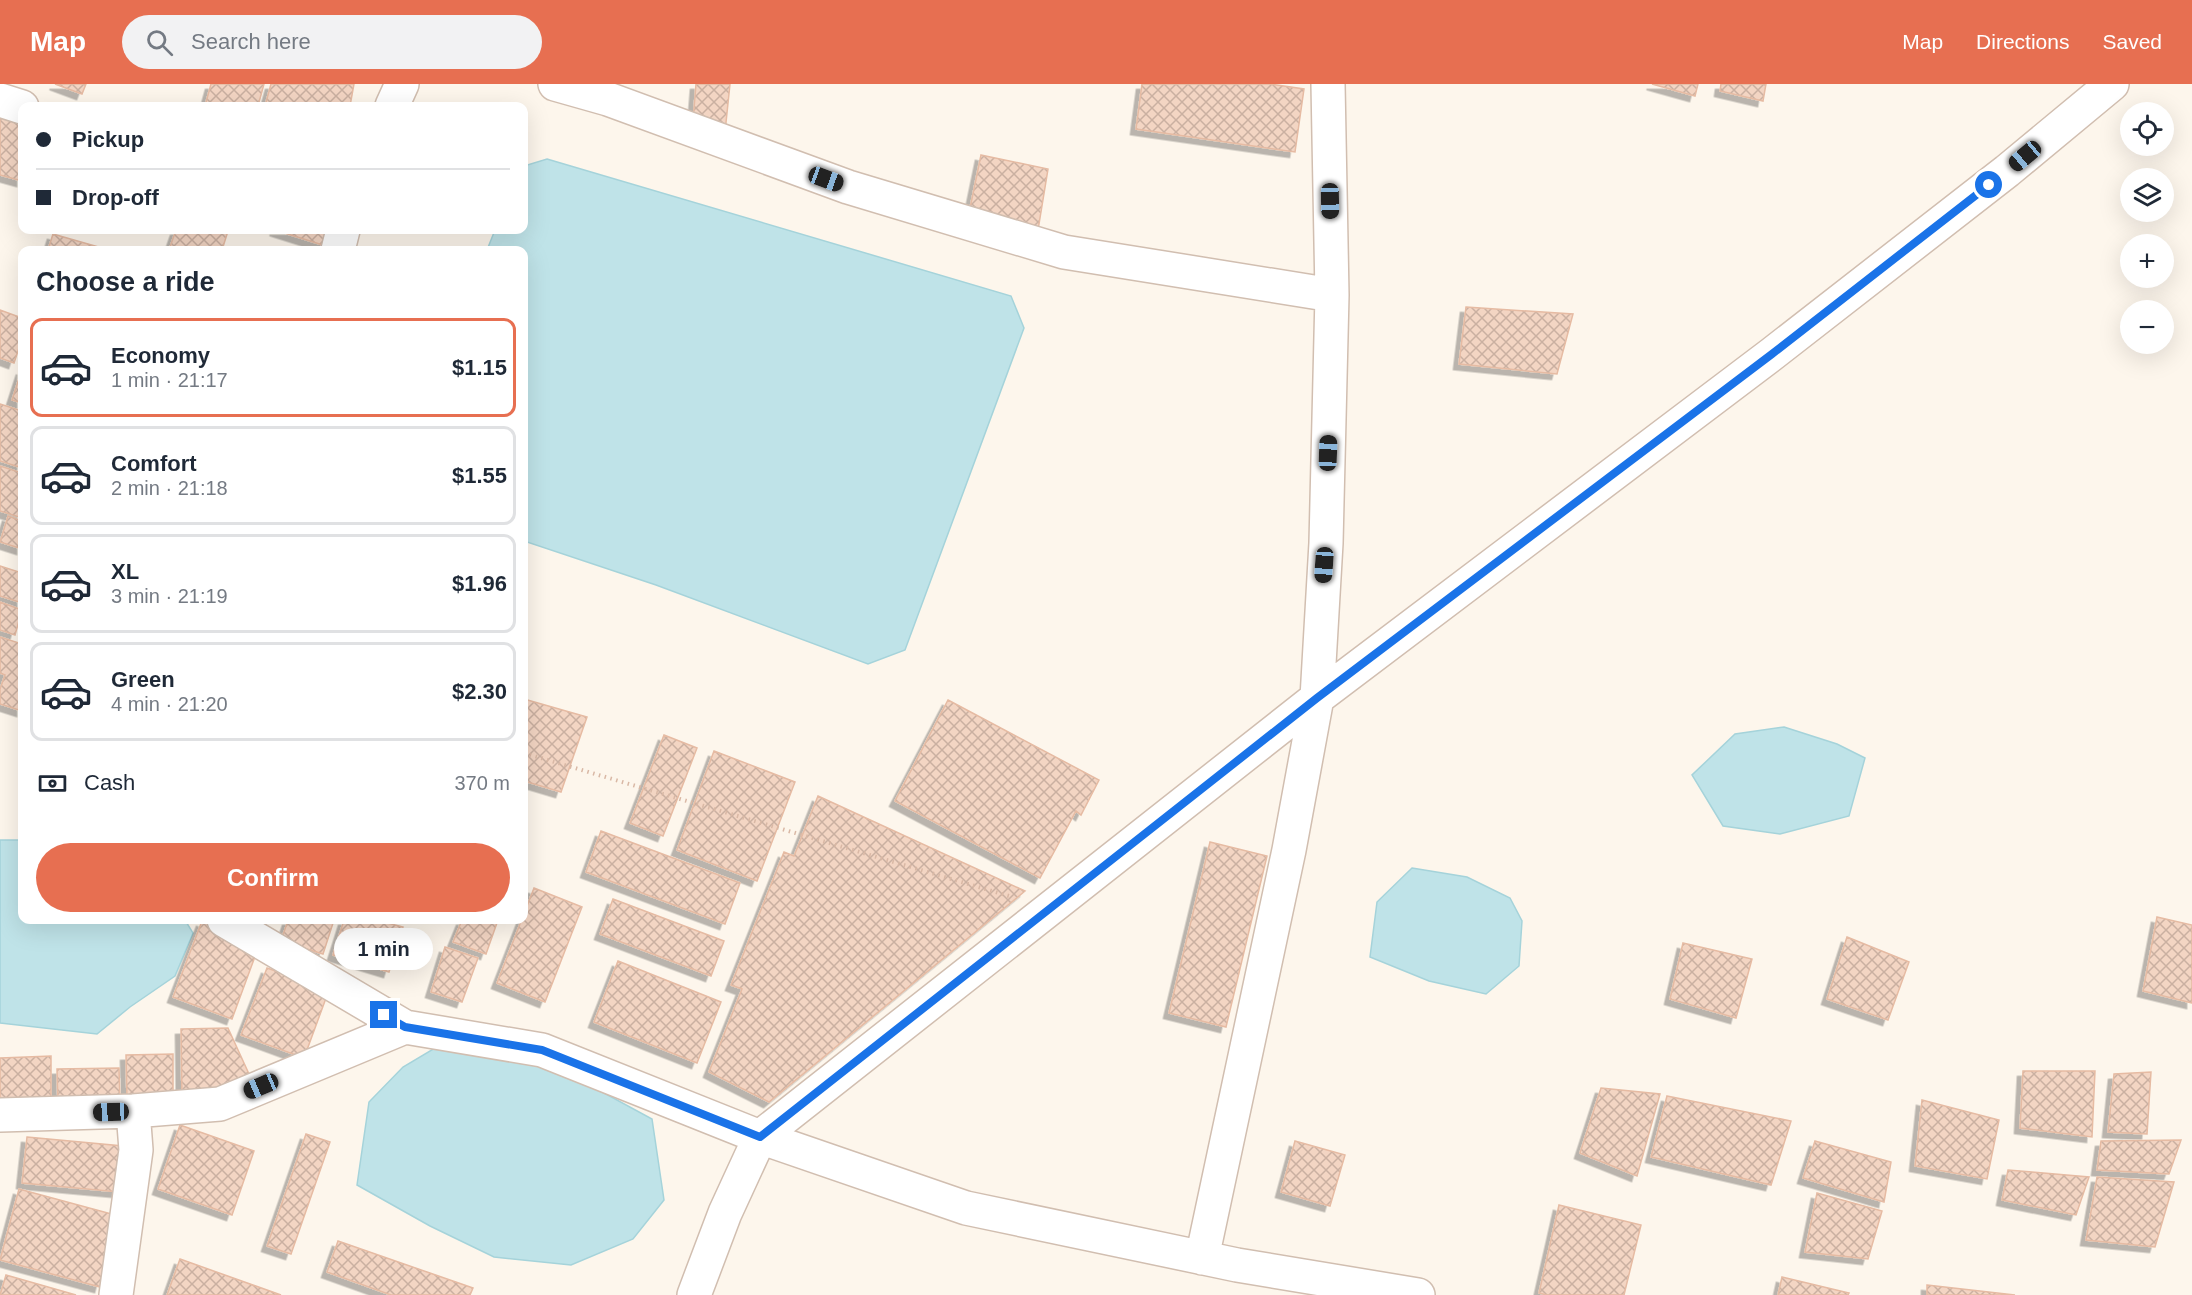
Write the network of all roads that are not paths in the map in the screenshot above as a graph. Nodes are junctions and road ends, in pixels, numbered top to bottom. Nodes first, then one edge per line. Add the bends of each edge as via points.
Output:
1 (402, 84) edge
2 (555, 84) edge
3 (1328, 84) edge
4 (2112, 84) edge
5 (0, 100) edge
6 (394, 102) edge
7 (18, 106) edge
8 (1332, 296) junction
9 (1317, 698) junction
10 (231, 924) edge
11 (405, 1027) junction
12 (133, 1111) junction
13 (0, 1115) edge
14 (760, 1137) junction
15 (1202, 1258) junction
16 (116, 1295) edge
17 (694, 1295) edge
18 (1418, 1295) edge

1 - 6 street
2 - 8 street via 608,99 848,187 1064,252
3 - 8 street
4 - 9 street via 1772,354
5 - 7 street
8 - 9 street via 1326,543
9 - 14 street
9 - 15 street via 1289,850
10 - 11 street
11 - 12 street via 220,1104
11 - 14 street via 542,1050
12 - 13 street
12 - 16 street via 136,1150
14 - 15 street via 966,1208
14 - 17 street via 725,1213
15 - 18 street

